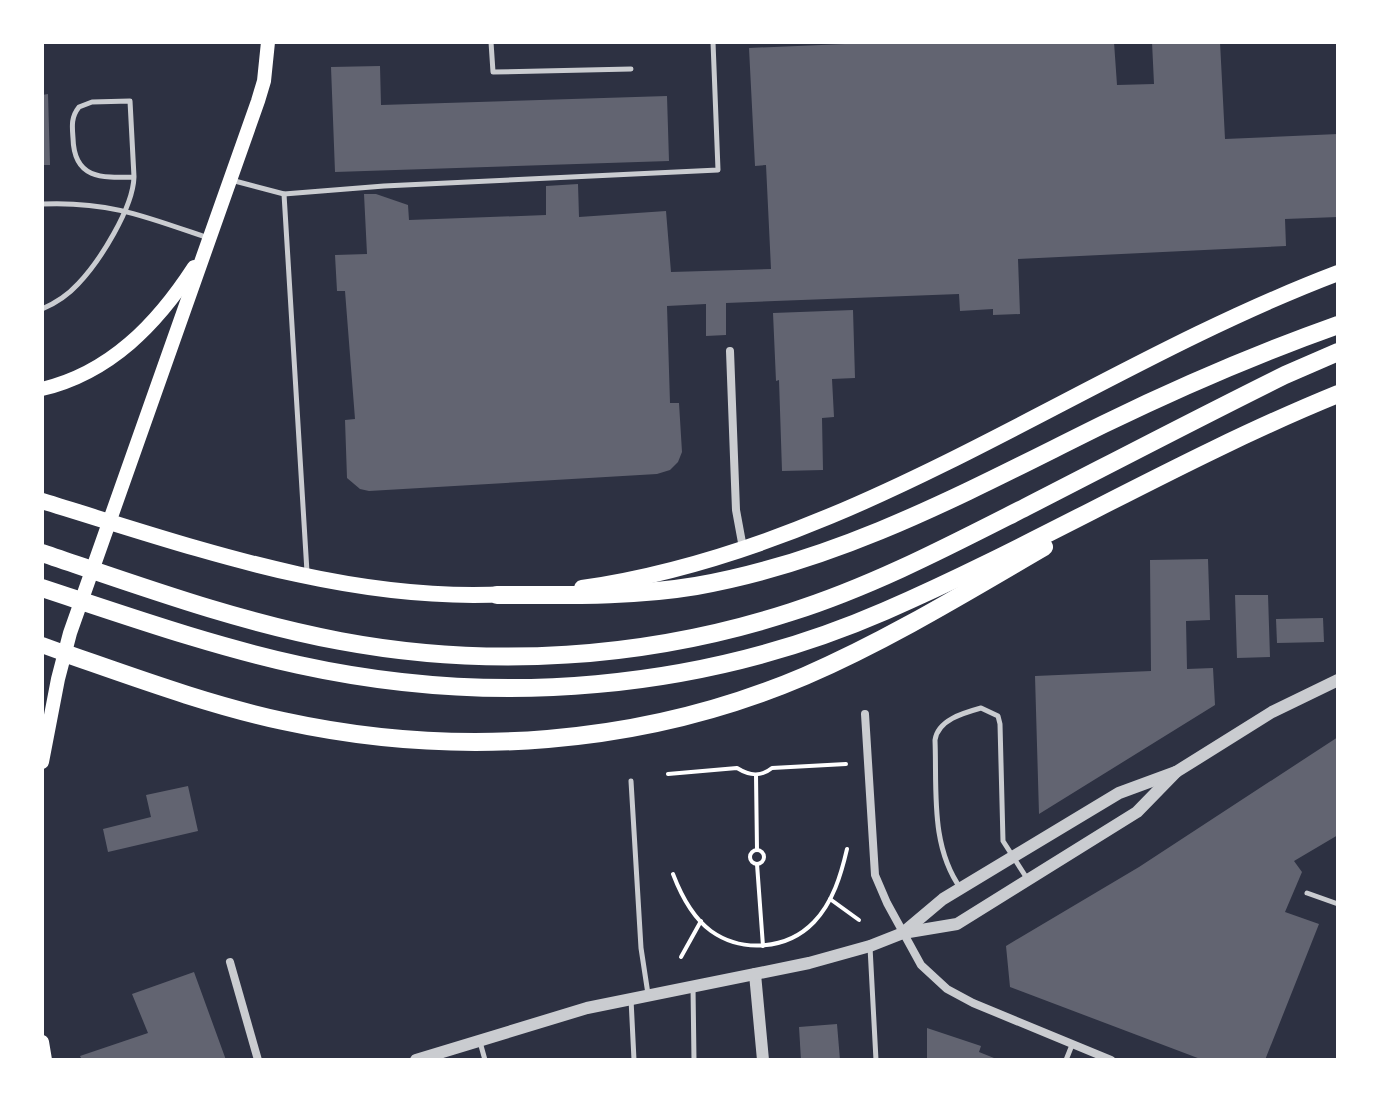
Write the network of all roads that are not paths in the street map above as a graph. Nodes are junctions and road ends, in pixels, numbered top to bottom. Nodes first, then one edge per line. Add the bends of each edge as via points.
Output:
1 (268, 42) edge
2 (491, 42) edge
3 (713, 42) edge
4 (631, 69) dead end
5 (134, 177) junction
6 (230, 180) junction
7 (284, 194) junction
8 (42, 204) edge
9 (125, 209) junction
10 (209, 239) junction
11 (1338, 273) edge
12 (42, 309) edge
13 (1338, 325) edge
14 (730, 351) dead end
15 (1338, 352) edge
16 (42, 389) edge
17 (1338, 394) edge
18 (1211, 449) junction
19 (42, 501) edge
20 (109, 522) junction
21 (743, 549) junction
22 (42, 553) edge
23 (307, 577) junction
24 (42, 588) edge
25 (497, 595) junction
26 (42, 645) edge
27 (64, 653) junction
28 (1338, 680) edge
29 (865, 714) dead end
30 (42, 762) edge
31 (1176, 772) junction
32 (631, 781) dead end
33 (1013, 859) junction
34 (1028, 880) junction
35 (962, 890) junction
36 (1307, 893) dead end
37 (1338, 904) edge
38 (903, 933) junction
39 (870, 946) junction
40 (230, 962) dead end
41 (755, 974) junction
42 (693, 986) junction
43 (648, 995) junction
44 (631, 998) junction
45 (480, 1041) junction
46 (42, 1042) edge
47 (1072, 1045) junction
48 (432, 1058) edge
49 (45, 1060) edge
50 (258, 1060) edge
51 (416, 1060) edge
52 (485, 1060) edge
53 (634, 1060) edge
54 (694, 1060) edge
55 (763, 1060) edge
56 (876, 1060) edge
57 (1066, 1060) edge
58 (1111, 1060) edge

1 - 6 main road via 264,81
2 - 4 lane via 493,72
3 - 7 lane via 718,170
5 - 5 lane via 130,101 79,107 72,124 78,163 96,176
5 - 9 lane
6 - 7 lane
6 - 10 main road
7 - 23 lane
8 - 9 lane
9 - 10 lane
9 - 12 lane via 86,275 66,296
10 - 16 main road via 172,299 130,345 90,372
10 - 20 main road
11 - 21 main road via 1230,319 883,495
13 - 25 highway via 1148,403 922,515 818,555 669,590
14 - 21 street via 736,510
15 - 22 highway via 876,580 790,612 659,645 524,657 372,646 255,621
17 - 18 highway
18 - 24 highway via 939,587 854,624 707,669 617,683 478,688 340,674 207,641
18 - 27 highway via 849,656 735,702 618,731 484,743 339,732 240,710
19 - 20 main road
20 - 23 main road
20 - 27 main road
21 - 25 main road via 617,583
23 - 25 main road via 406,592
26 - 27 main road
27 - 30 main road
28 - 31 street via 1283,705
29 - 38 street via 875,875
31 - 33 street via 1119,793
31 - 34 street via 1137,812
32 - 43 lane
33 - 34 lane
33 - 35 street
33 - 35 lane via 1002,832 1000,724 998,716 981,708 943,723 935,740 941,848
34 - 38 street via 957,924
35 - 38 street
36 - 37 lane
38 - 39 street
38 - 47 street via 921,965 947,989
39 - 41 street
39 - 56 lane
40 - 50 street
41 - 42 street
41 - 55 street
42 - 43 street
42 - 54 lane
43 - 44 street
44 - 45 street
44 - 53 lane
45 - 48 street
45 - 52 lane
46 - 49 main road
47 - 57 lane
47 - 58 street
48 - 51 street

